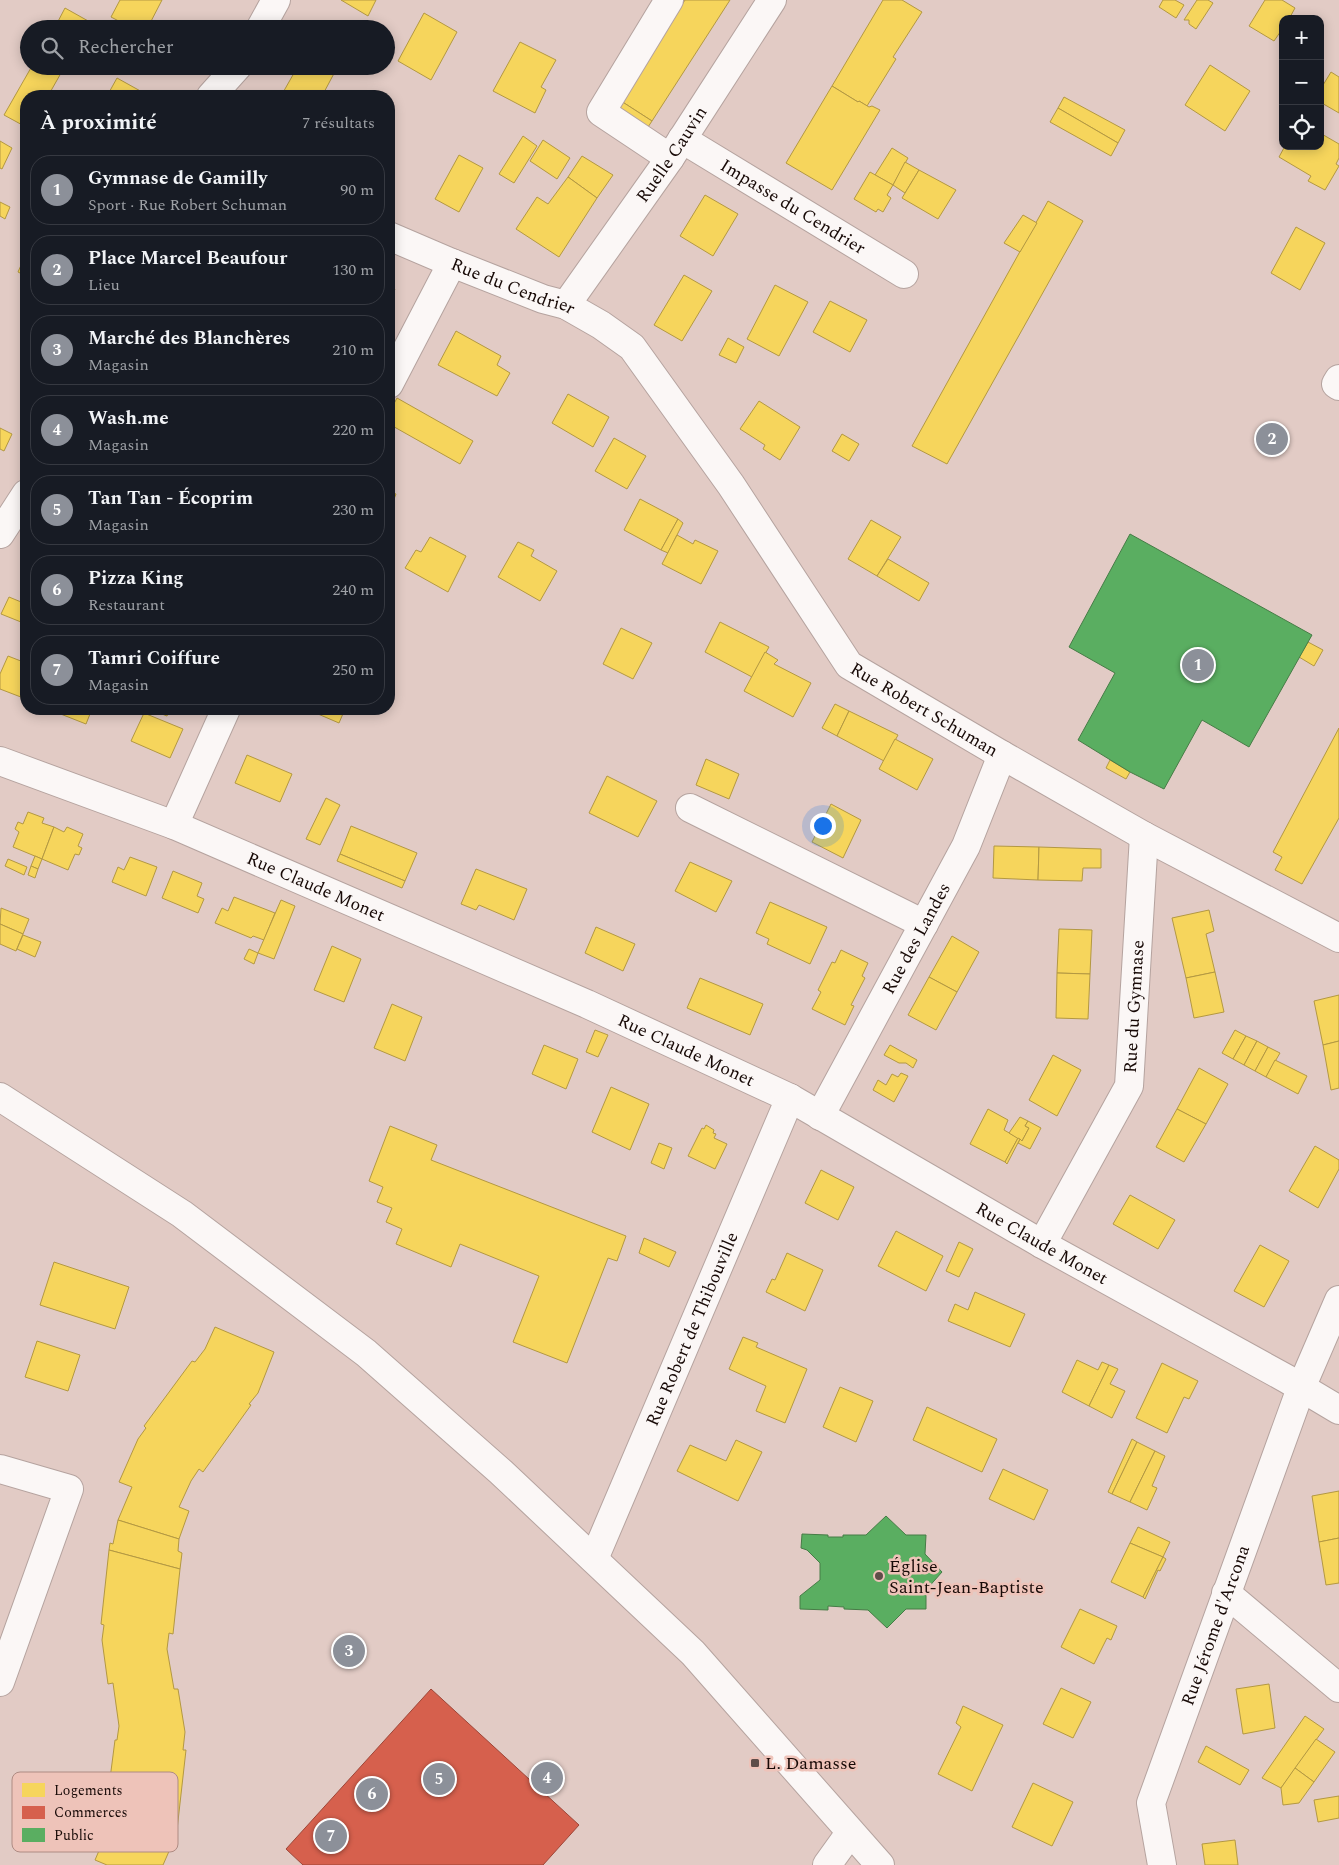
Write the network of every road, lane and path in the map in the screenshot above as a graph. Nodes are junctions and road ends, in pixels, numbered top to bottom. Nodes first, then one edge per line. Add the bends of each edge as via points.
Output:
1 (276, 0) edge
2 (669, 0) edge
3 (772, 0) edge
4 (265, 20) edge
5 (230, 75) edge
6 (216, 90) edge
7 (676, 149) junction
8 (395, 239) edge
9 (452, 264) junction
10 (904, 274) dead end
11 (566, 305) junction
12 (632, 347) joint
13 (395, 373) edge
14 (1339, 378) edge
15 (1339, 386) edge
16 (20, 502) edge
17 (3, 525) edge
18 (223, 715) edge
19 (1002, 755) junction
20 (0, 761) edge
21 (690, 808) dead end
22 (174, 825) junction
23 (1144, 836) junction
24 (924, 924) junction
25 (1339, 938) edge
26 (0, 1097) edge
27 (790, 1098) junction
28 (820, 1116) junction
29 (1042, 1244) junction
30 (1339, 1300) edge
31 (1301, 1388) junction
32 (1339, 1410) edge
33 (0, 1469) edge
34 (594, 1559) junction
35 (1226, 1593) junction
36 (0, 1682) edge
37 (1339, 1688) edge
38 (850, 1833) junction
39 (827, 1865) edge
40 (880, 1865) edge
41 (1162, 1865) edge

1 - 4 street
2 - 7 street, Impasse du Cendrier via 601,112
3 - 7 street, Ruelle Cauvin
5 - 6 street
7 - 10 street, Impasse du Cendrier
7 - 11 street, Ruelle Cauvin
8 - 9 street, Rue du Cendrier
9 - 11 street, Rue du Cendrier
9 - 13 street
11 - 12 street, Rue du Cendrier
12 - 19 street, Rue Robert Schuman via 731,485 849,665
14 - 15 street via 1336,384
16 - 17 street
18 - 22 street
19 - 23 street, Rue Robert Schuman
19 - 24 street, Rue des Landes via 966,846
20 - 22 street, Rue Claude Monet
21 - 24 street
22 - 27 street, Rue Claude Monet via 587,1004
23 - 25 street, Rue Robert Schuman
23 - 29 street, Rue du Gymnase via 1128,1086
24 - 28 street, Rue des Landes
26 - 34 street via 182,1214 366,1353
27 - 28 street, Rue Claude Monet
27 - 34 street, Rue Robert de Thibouville
28 - 29 street, Rue Claude Monet
29 - 31 street, Rue Claude Monet
30 - 31 street, Rue Jérome d'Arcona
31 - 32 street, Rue Claude Monet
31 - 35 street, Rue Jérome d'Arcona
33 - 36 street via 69,1489
34 - 38 street via 693,1653
35 - 37 street
35 - 41 street, Rue Jérome d'Arcona via 1151,1803
38 - 39 street
38 - 40 street

